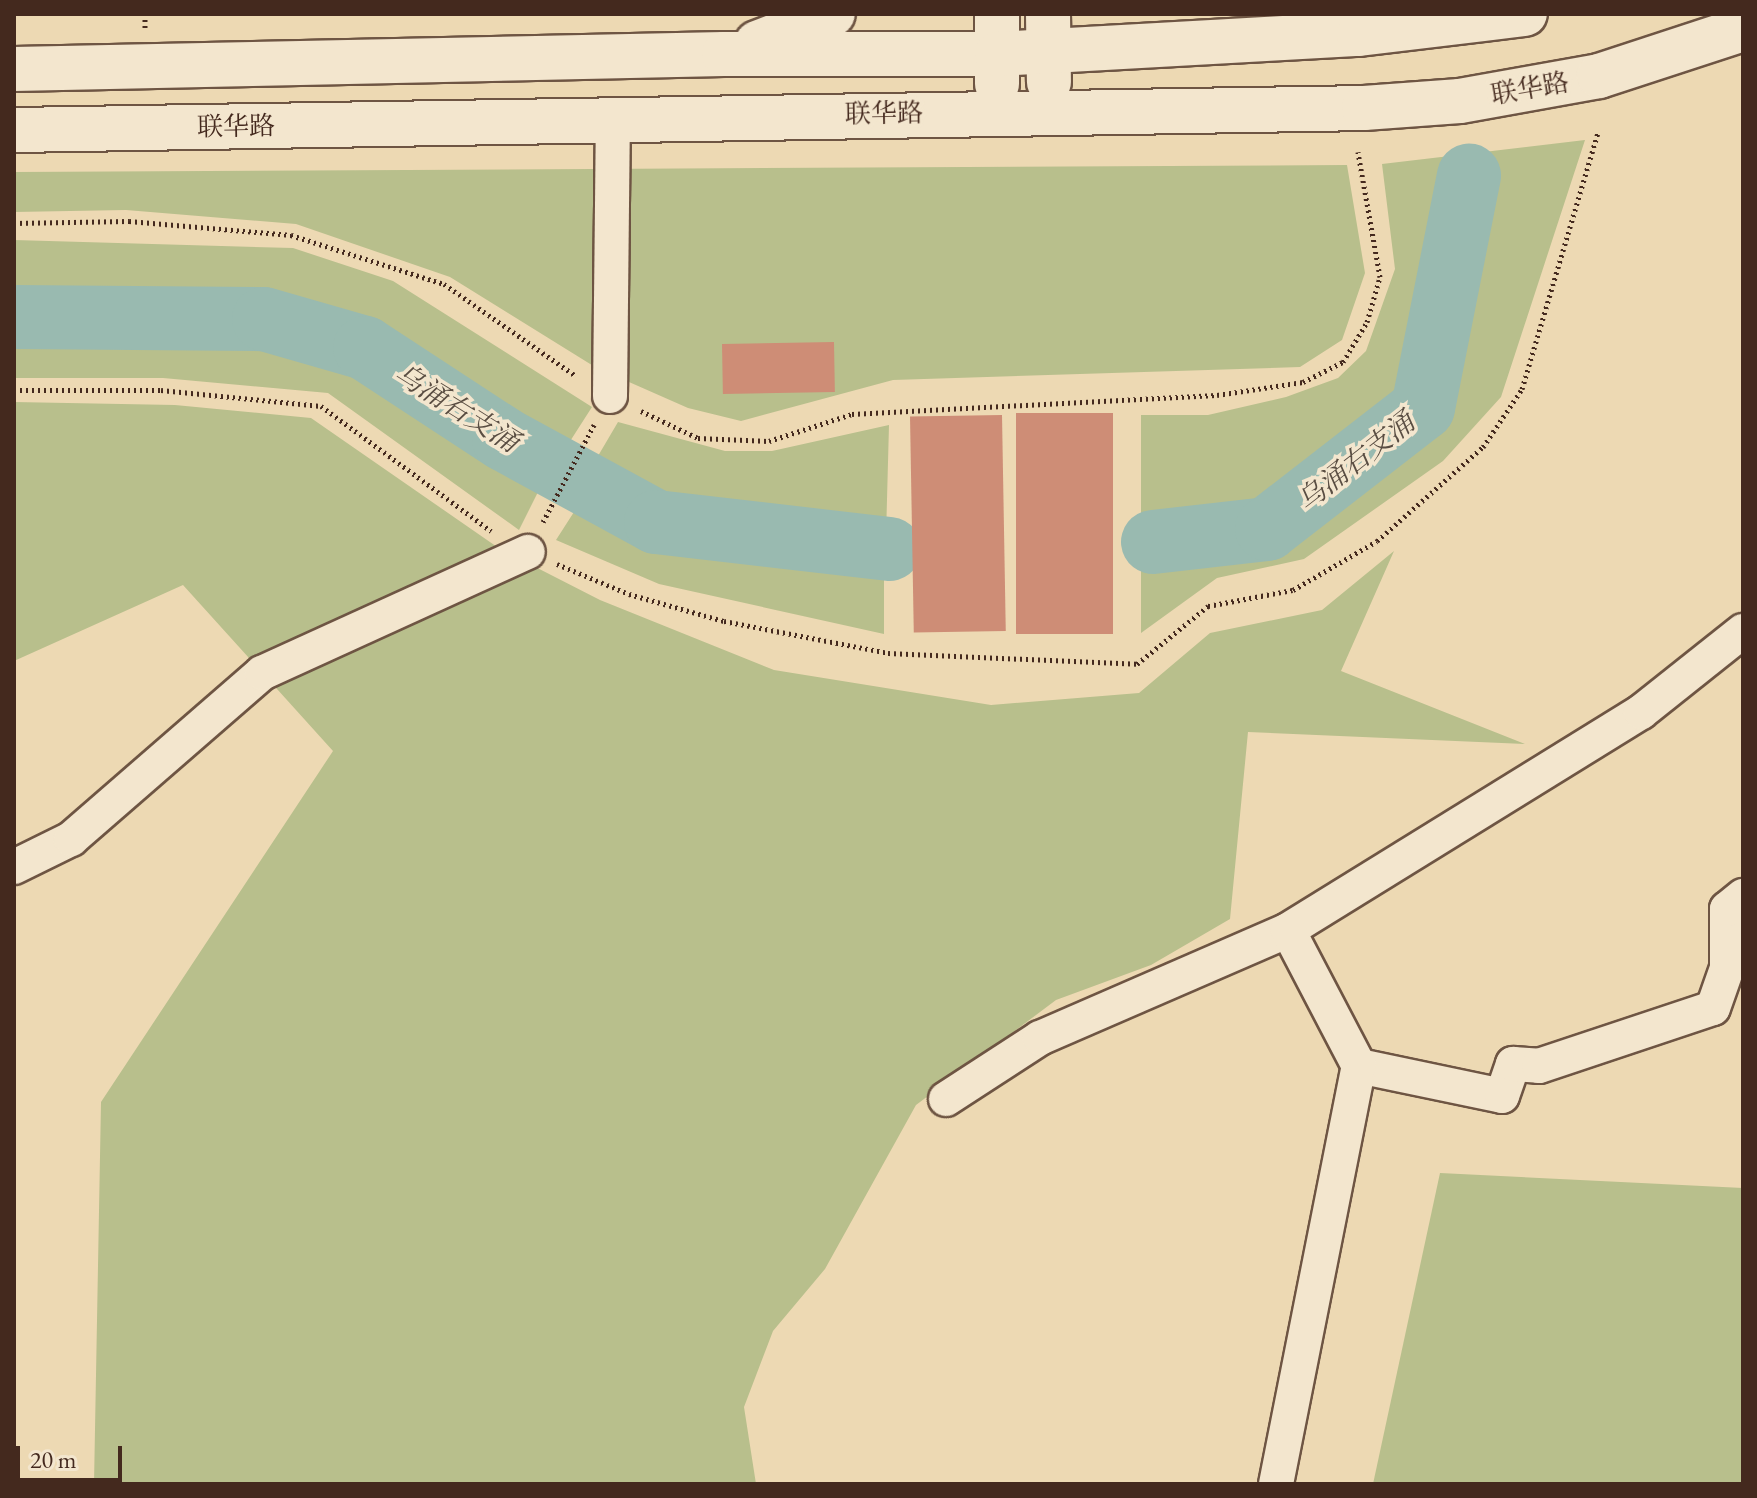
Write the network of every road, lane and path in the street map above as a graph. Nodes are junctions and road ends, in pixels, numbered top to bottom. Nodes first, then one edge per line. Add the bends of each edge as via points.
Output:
1 (833, 14) edge
2 (1525, 14) edge
3 (1743, 29) edge
4 (1049, 33) edge
5 (997, 34) edge
6 (724, 54) junction
7 (14, 69) edge
8 (998, 113) junction
9 (1050, 113) junction
10 (613, 120) junction
11 (14, 130) edge
12 (1598, 133) dead end
13 (1358, 152) dead end
14 (14, 223) edge
15 (14, 390) edge
16 (606, 404) junction
17 (532, 544) junction
18 (1743, 631) edge
19 (14, 867) edge
20 (1743, 896) edge
21 (1288, 930) junction
22 (1359, 1066) junction
23 (946, 1099) dead end
24 (1276, 1484) edge

1 - 6 street
2 - 4 street via 1359,34
3 - 9 street, 联华路 via 1599,76 1460,101 1364,108
4 - 5 street
4 - 9 street
5 - 6 street
5 - 8 street
6 - 7 street
8 - 9 street, 联华路
8 - 10 street, 联华路
10 - 11 street, 联华路
10 - 16 street
12 - 17 path via 1522,389 1483,447 1377,541 1293,590 1208,606 1137,664 888,653 629,594
13 - 16 path via 1380,277 1367,322 1343,362 1303,382 1217,395 852,414 769,441 698,438
14 - 16 path via 129,221 291,235 444,284
15 - 17 path via 161,390 321,406 508,544
16 - 17 path
17 - 19 street via 262,673 71,839
18 - 21 street via 1641,712
20 - 22 street via 1727,909 1727,968 1713,1008 1539,1066 1513,1064 1502,1096
21 - 22 street
21 - 23 street via 1040,1038
22 - 24 street

